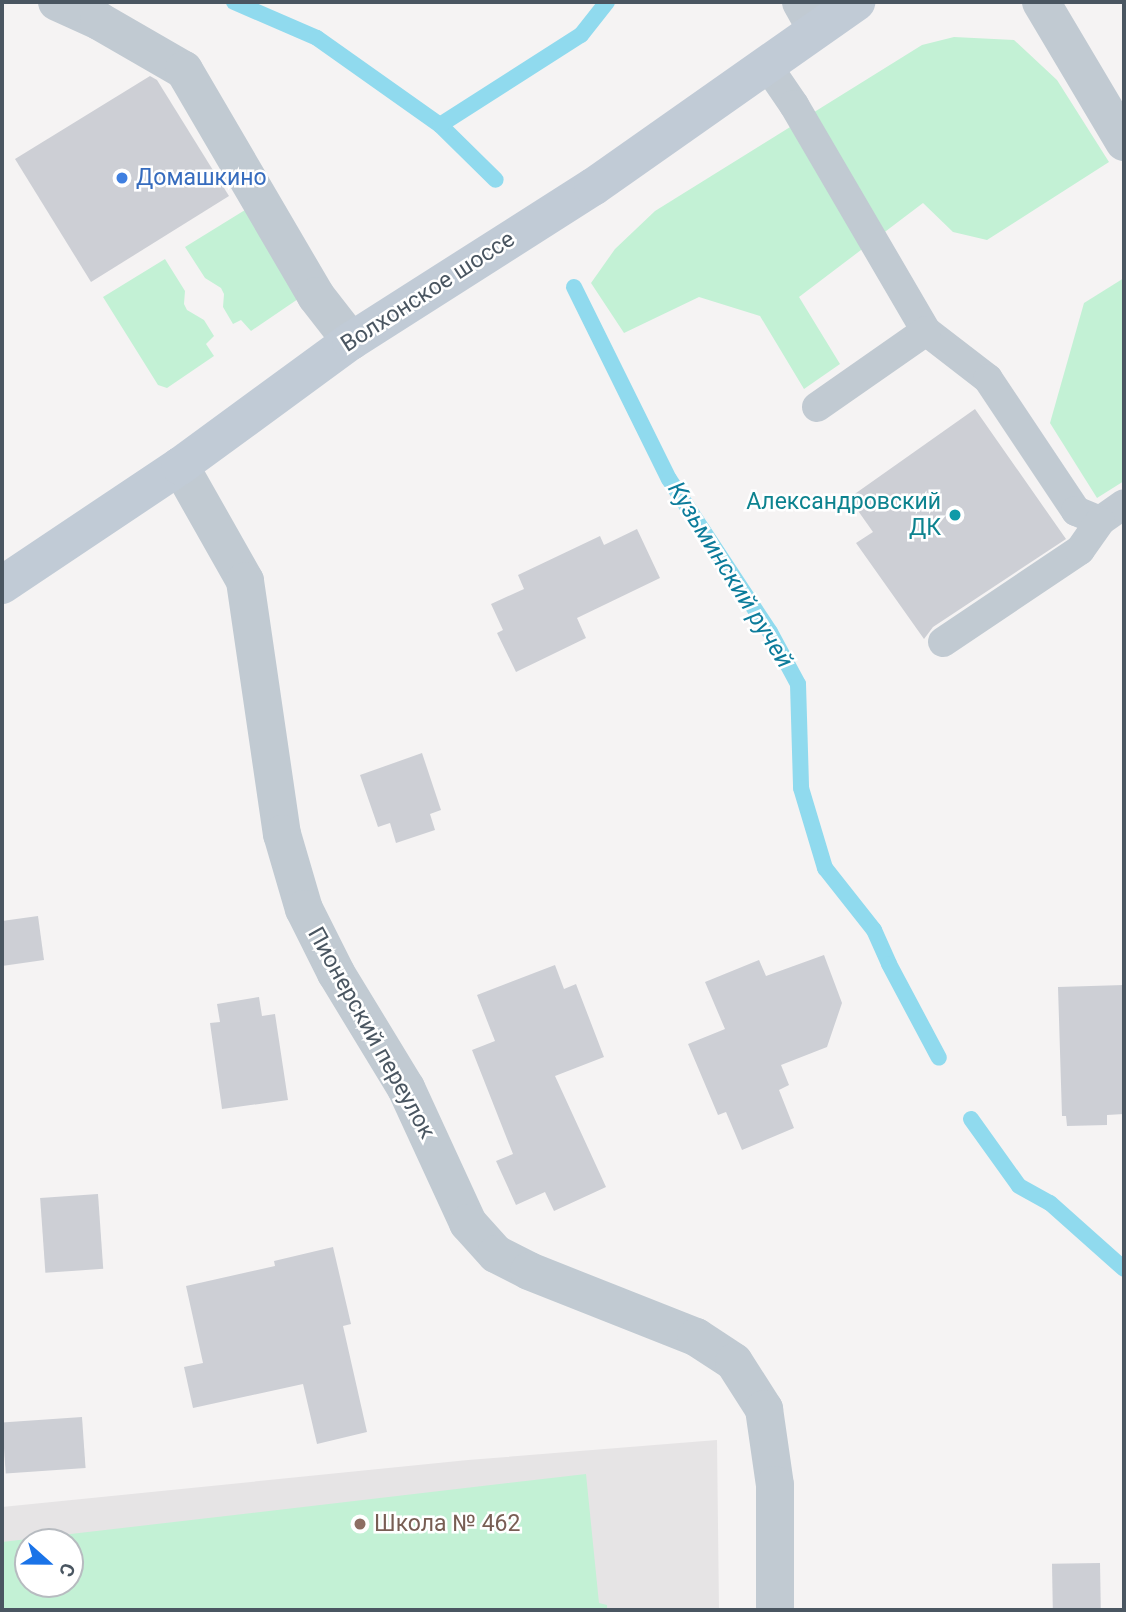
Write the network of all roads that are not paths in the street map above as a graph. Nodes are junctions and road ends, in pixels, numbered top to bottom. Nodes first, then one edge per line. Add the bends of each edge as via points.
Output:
1 (57, 2) edge
2 (856, 2) edge
3 (1041, 2) edge
4 (808, 16) edge
5 (766, 64) junction
6 (1124, 142) edge
7 (926, 331) junction
8 (351, 341) junction
9 (817, 407) dead end
10 (180, 466) junction
11 (1124, 504) edge
12 (1100, 521) junction
13 (2, 585) edge
14 (943, 642) dead end
15 (775, 1610) edge

1 - 8 street via 184,69 316,296
2 - 4 main road, Волхонское шоссе
3 - 6 street
4 - 5 main road, Волхонское шоссе
5 - 7 lane
5 - 8 main road, Волхонское шоссе via 593,187
7 - 9 lane
7 - 12 lane via 988,379 1076,511
8 - 10 main road, Волхонское шоссе
10 - 13 main road, Волхонское шоссе
10 - 15 street, Пионерский переулок via 245,581 282,834 304,909 336,973 406,1088 468,1223 496,1254 696,1337 734,1362 764,1409 775,1485
11 - 12 lane
12 - 14 lane via 1080,550

